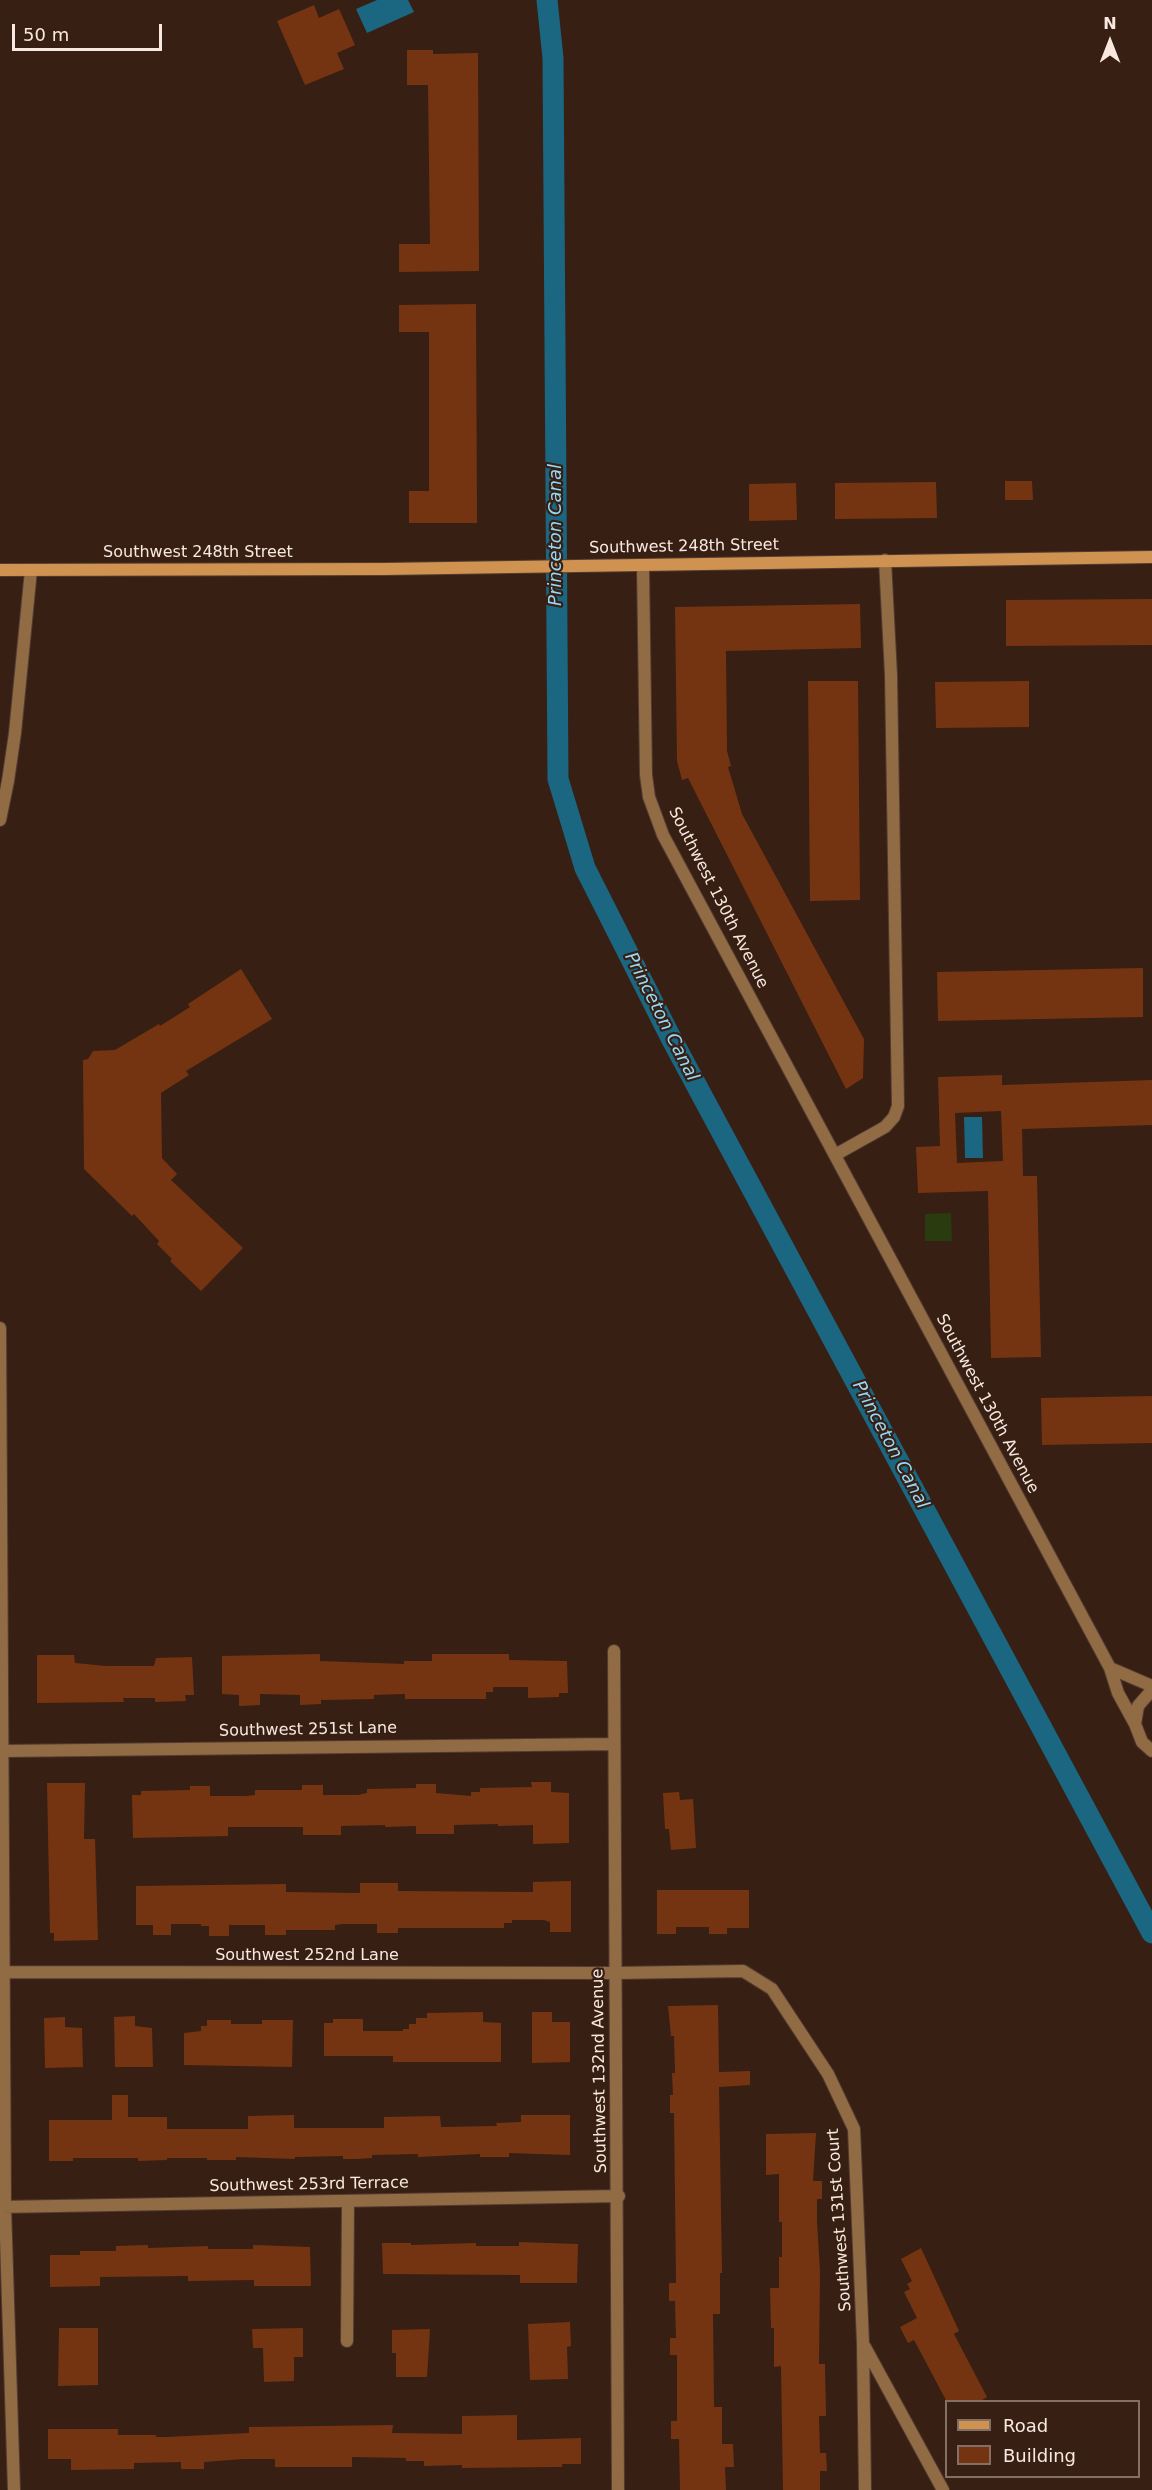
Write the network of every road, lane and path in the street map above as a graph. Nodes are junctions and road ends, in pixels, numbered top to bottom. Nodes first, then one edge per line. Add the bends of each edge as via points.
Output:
1 (1152, 557) edge
2 (885, 560) junction
3 (643, 566) junction
4 (0, 570) edge
5 (31, 570) junction
6 (0, 811) edge
7 (0, 820) edge
8 (835, 1155) junction
9 (0, 1329) edge
10 (1, 1397) edge
11 (614, 1651) dead end
12 (1110, 1668) junction
13 (1152, 1688) edge
14 (1135, 1724) junction
15 (614, 1744) junction
16 (2, 1751) junction
17 (1152, 1751) edge
18 (2, 1972) edge
19 (615, 1973) junction
20 (619, 2196) junction
21 (348, 2201) junction
22 (2, 2207) edge
23 (347, 2342) dead end
24 (863, 2343) junction
25 (14, 2490) edge
26 (618, 2490) edge
27 (865, 2490) edge
28 (943, 2490) edge

1 - 2 street, Southwest 248th Street
2 - 3 street, Southwest 248th Street
2 - 8 street via 891,675 898,1106 885,1127
3 - 5 street, Southwest 248th Street
3 - 8 street, Southwest 130th Avenue via 646,775 656,817
4 - 5 street, Southwest 248th Street
5 - 6 street via 15,733
6 - 7 street
8 - 12 street, Southwest 130th Avenue
9 - 10 street
10 - 16 street
11 - 15 street, Southwest 132nd Avenue
12 - 13 street
12 - 14 street, Southwest 130th Avenue
13 - 14 street via 1138,1706
14 - 17 street, Southwest 130th Avenue via 1142,1742
15 - 16 street, Southwest 251st Lane
15 - 19 street, Southwest 132nd Avenue
16 - 18 street
18 - 19 street, Southwest 252nd Lane
18 - 22 street
19 - 20 street, Southwest 132nd Avenue
19 - 24 street, Southwest 131st Court via 743,1971 772,1989 828,2074 854,2129
20 - 21 street, Southwest 253rd Terrace
20 - 26 street, Southwest 132nd Avenue
21 - 22 street, Southwest 253rd Terrace
21 - 23 street
22 - 25 street
24 - 27 street, Southwest 131st Court
24 - 28 street

